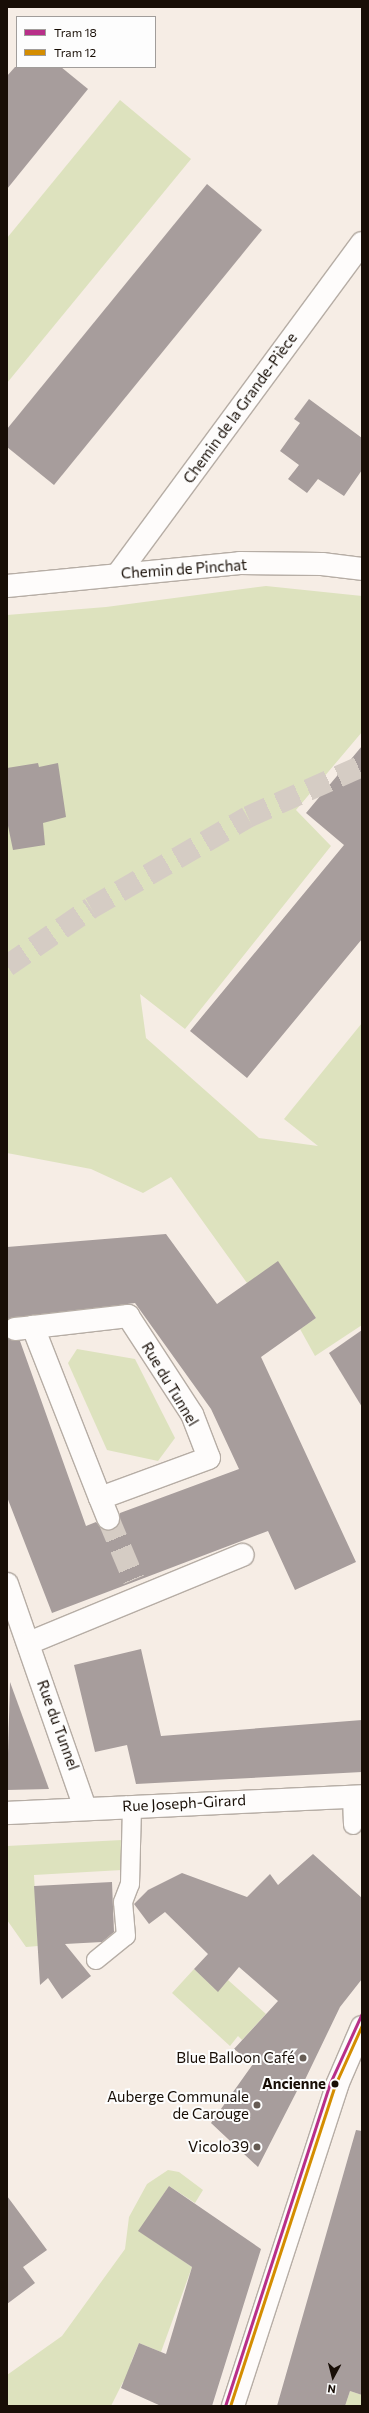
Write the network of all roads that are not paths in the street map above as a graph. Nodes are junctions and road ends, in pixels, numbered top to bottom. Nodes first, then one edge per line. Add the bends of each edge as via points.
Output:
1 (362, 243) edge
2 (362, 569) edge
3 (118, 574) junction
4 (7, 586) edge
5 (100, 1498) junction
6 (108, 1518) tunnel mouth
7 (243, 1555) dead end
8 (7, 1584) edge
9 (29, 1643) junction
10 (357, 1796) edge
11 (132, 1806) junction
12 (85, 1808) junction
13 (7, 1813) edge
14 (353, 1825) dead end
15 (96, 1960) dead end
16 (362, 2027) edge
17 (233, 2406) edge

1 - 3 street, Chemin de la Grande-Pièce
2 - 3 street, Chemin de Pinchat via 322,564 240,563
3 - 4 street, Chemin de Pinchat
5 - 5 street, Rue du Tunnel via 209,1458 192,1414 128,1316 24,1328
5 - 6 street, Rue du Tunnel
7 - 9 street via 138,1588
8 - 9 street, Rue du Tunnel
9 - 12 street, Rue du Tunnel
10 - 11 street, Rue Joseph-Girard
10 - 14 lane
11 - 12 street, Rue Joseph-Girard
11 - 15 lane via 130,1884 123,1902 126,1936
12 - 13 street, Rue Joseph-Girard
16 - 17 street via 336,2085

